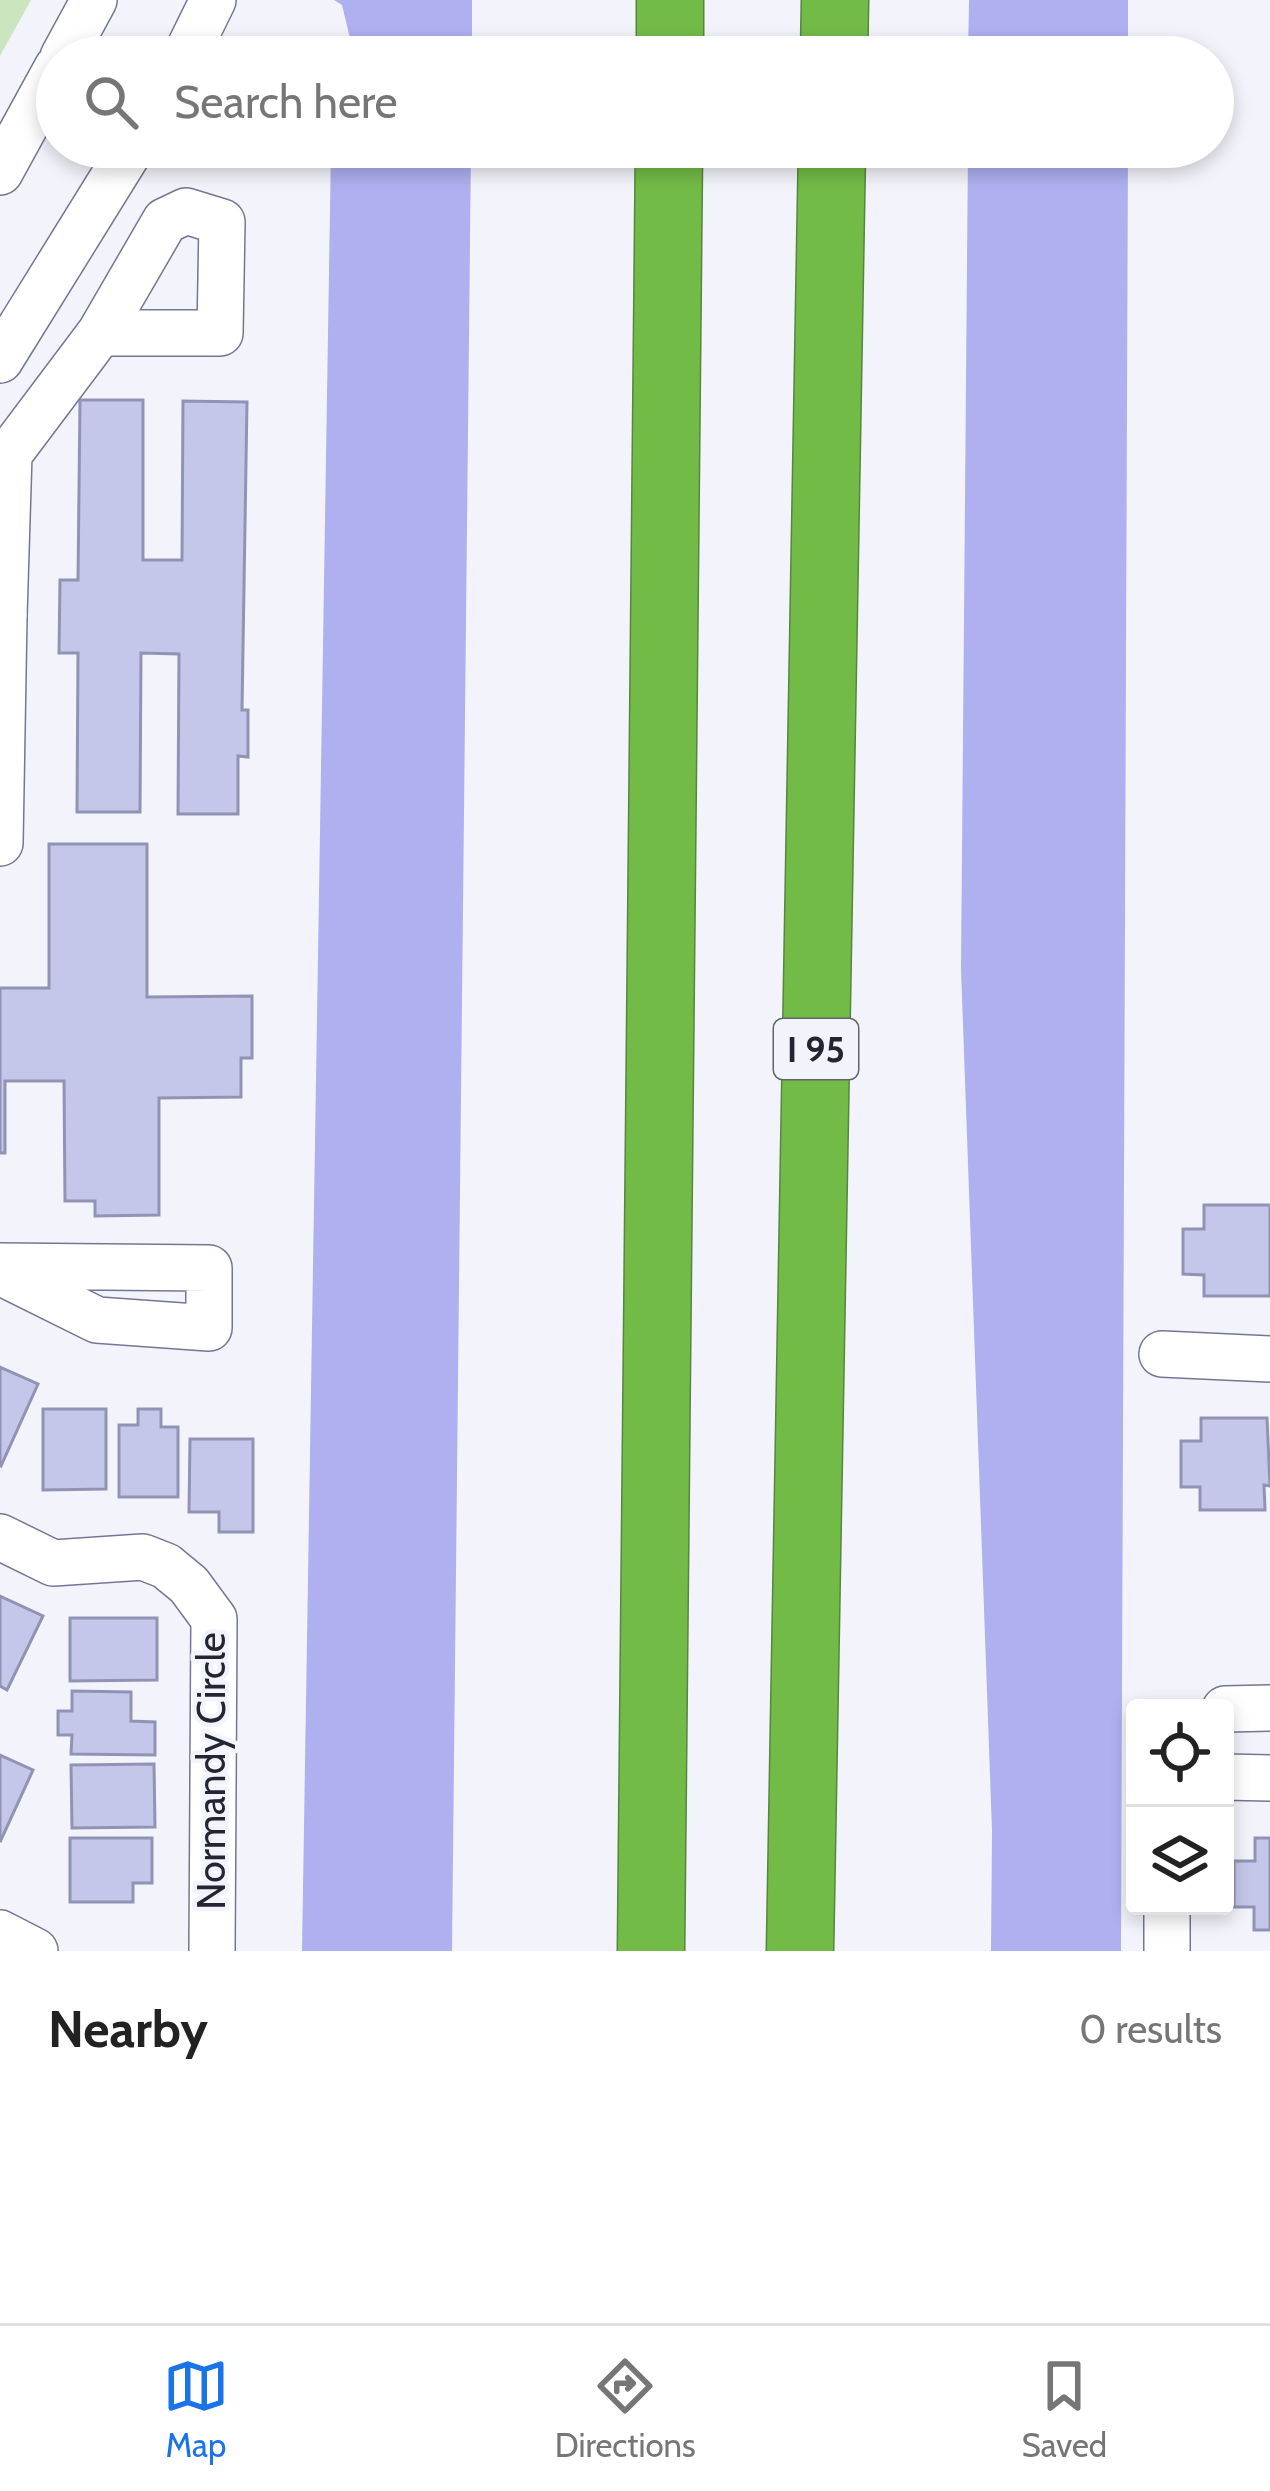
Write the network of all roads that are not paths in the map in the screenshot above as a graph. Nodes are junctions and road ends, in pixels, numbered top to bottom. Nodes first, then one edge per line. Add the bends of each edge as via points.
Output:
1 (94, 0) edge
2 (213, 0) edge
3 (74, 36) edge
4 (195, 36) edge
5 (36, 106) edge
6 (119, 168) edge
7 (669, 168) edge
8 (832, 168) edge
9 (0, 172) edge
10 (100, 333) dead end
11 (0, 360) edge
12 (2, 616) edge
13 (0, 843) edge
14 (1162, 1354) dead end
15 (1270, 1359) edge
16 (0, 1537) edge
17 (1270, 1708) edge
18 (1234, 1709) edge
19 (1234, 1777) edge
20 (1270, 1778) edge
21 (1167, 1915) edge
22 (0, 1933) edge
23 (34, 1951) edge
24 (212, 1951) edge
25 (651, 1951) edge
26 (800, 1951) edge
27 (1167, 1951) edge

1 - 3 street
2 - 4 street
5 - 9 street
6 - 11 street
7 - 25 highway
8 - 26 highway, I 95
10 - 12 street via 9,454
12 - 13 street
14 - 15 street
16 - 24 street, Normandy Circle via 53,1563 143,1557 189,1585 214,1619
17 - 18 street
19 - 20 street
21 - 27 street
22 - 23 street

